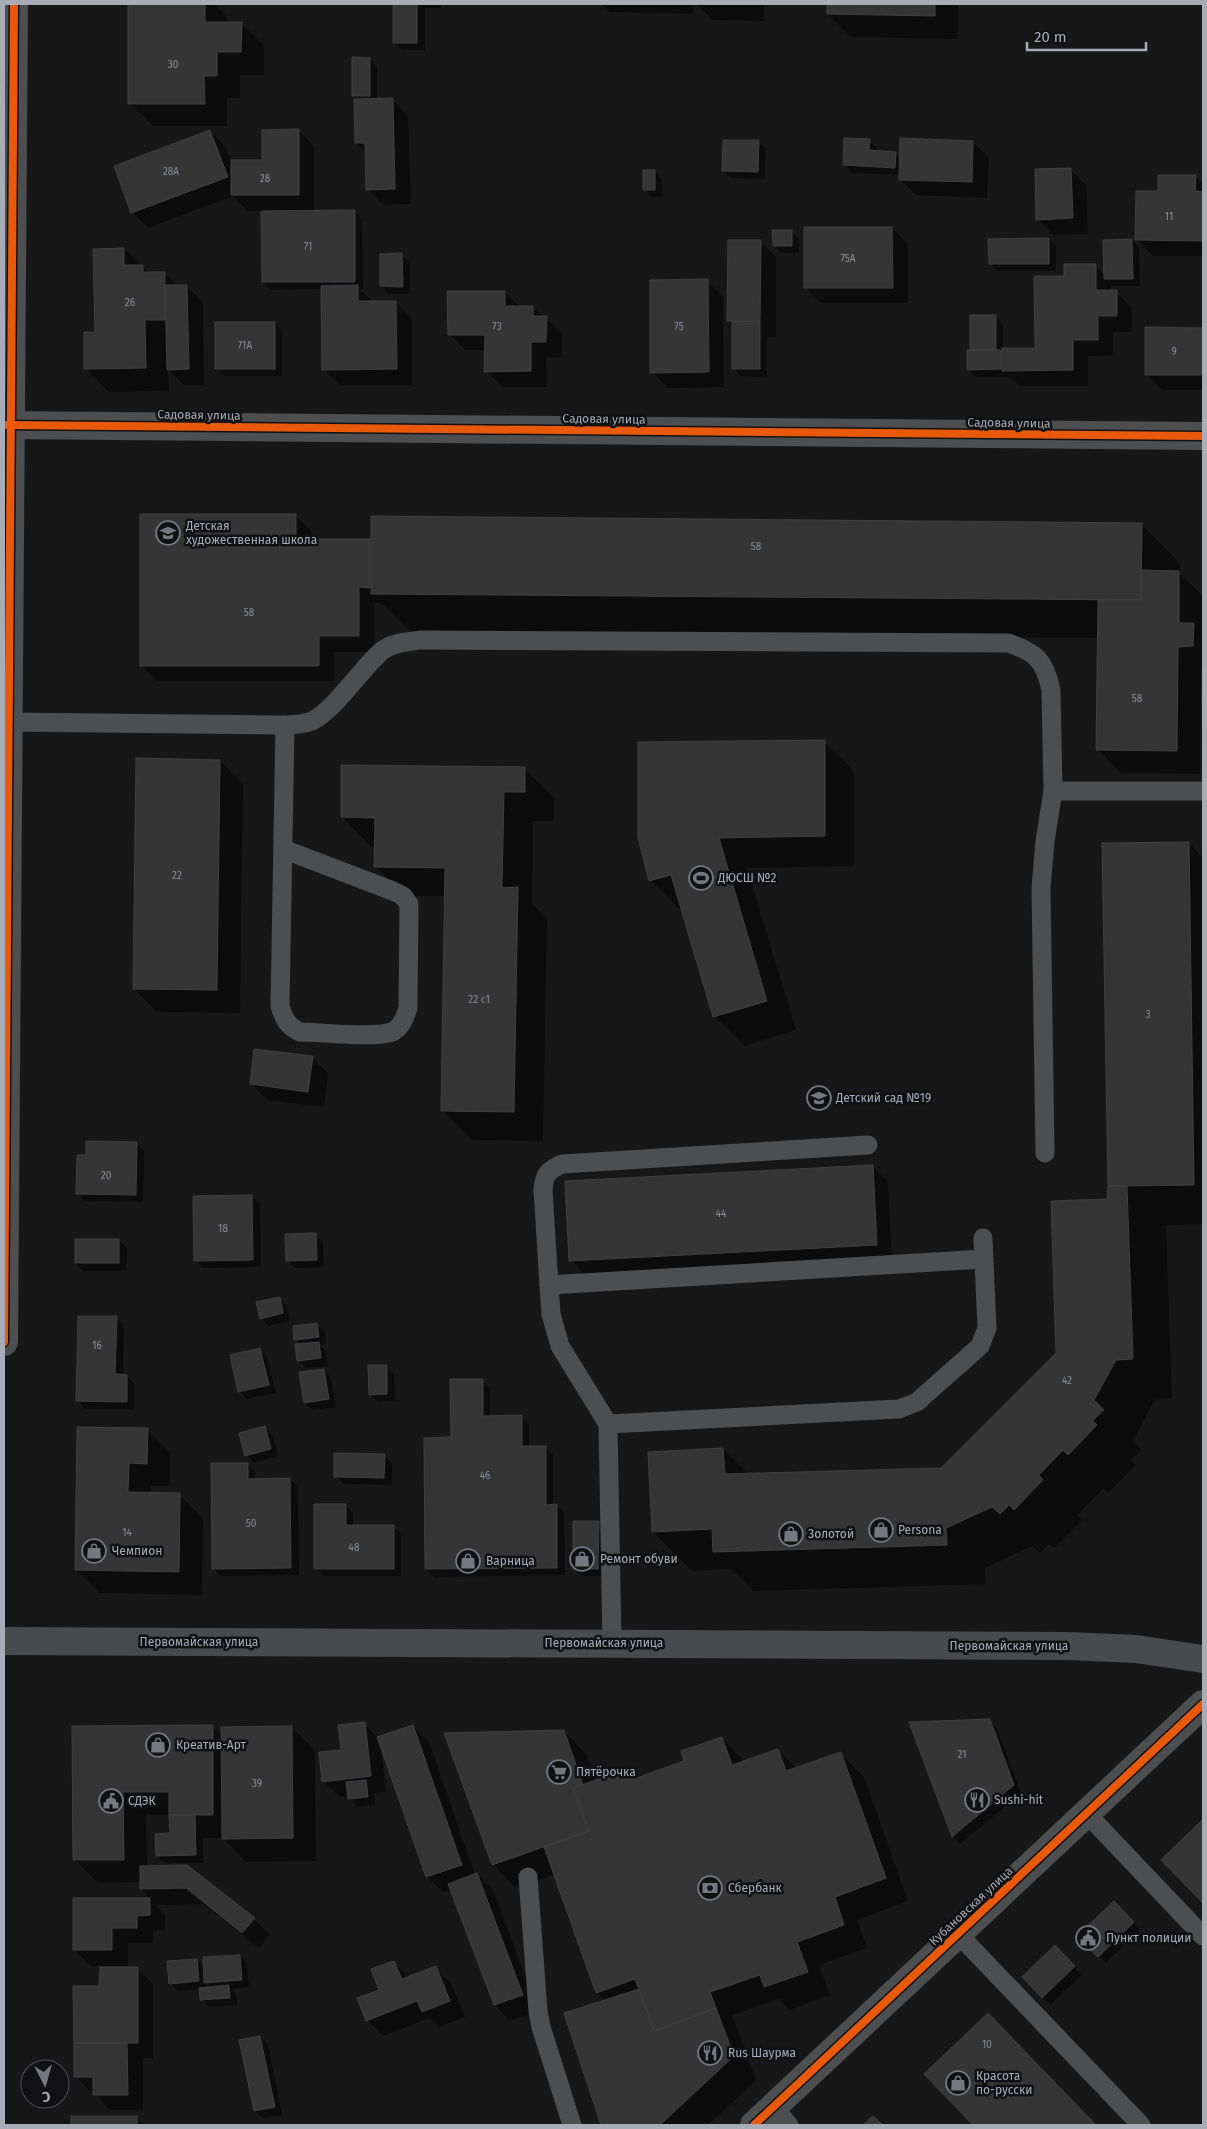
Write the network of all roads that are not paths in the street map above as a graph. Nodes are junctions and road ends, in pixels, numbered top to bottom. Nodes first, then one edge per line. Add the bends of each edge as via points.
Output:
1 (14, 4) edge
2 (9, 34) edge
3 (8, 425) edge
4 (1203, 436) edge
5 (9, 722) junction
6 (285, 725) junction
7 (1053, 790) junction
8 (1203, 791) edge
9 (283, 850) junction
10 (868, 1145) dead end
11 (1045, 1153) dead end
12 (983, 1238) dead end
13 (984, 1258) junction
14 (549, 1285) junction
15 (4, 1342) edge
16 (608, 1424) junction
17 (4, 1641) edge
18 (612, 1643) junction
19 (1203, 1659) edge
20 (1203, 1704) edge
21 (1086, 1813) junction
22 (528, 1877) dead end
23 (958, 1934) junction
24 (1203, 1936) edge
25 (772, 2119) edge
26 (572, 2125) edge
27 (1141, 2125) edge

1 - 2 street
2 - 3 street
3 - 4 street, Садовая улица
3 - 5 street
5 - 6 lane
5 - 15 street
6 - 7 lane via 313,720 384,650 400,642 1008,643 1025,648 1040,659 1048,675
6 - 9 lane
7 - 8 lane
7 - 11 lane via 1044,841 1041,888
9 - 9 lane via 393,890 409,904 408,1008 404,1022 394,1030 380,1034 300,1032 290,1027 280,1006
10 - 14 lane via 562,1164 550,1169 544,1178 543,1190
12 - 13 lane
13 - 14 lane
13 - 16 lane via 987,1328 980,1346 917,1402 899,1409
14 - 16 lane via 551,1314 560,1346
16 - 18 lane
17 - 18 main road, Первомайская улица
18 - 19 main road, Первомайская улица via 1067,1646 1136,1649
20 - 21 street, Кубановская улица
21 - 23 street, Кубановская улица
21 - 24 lane
22 - 26 lane via 539,2019
23 - 25 street, Кубановская улица
23 - 27 lane

